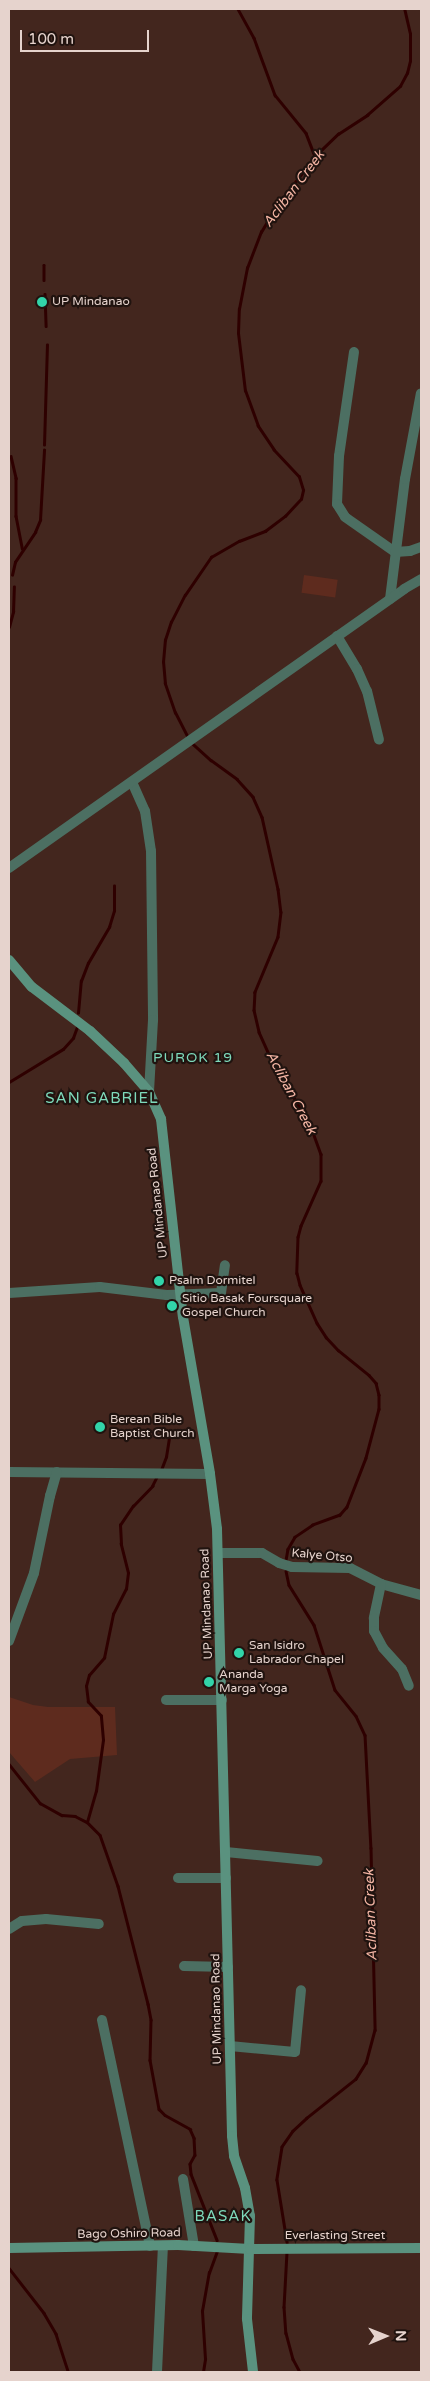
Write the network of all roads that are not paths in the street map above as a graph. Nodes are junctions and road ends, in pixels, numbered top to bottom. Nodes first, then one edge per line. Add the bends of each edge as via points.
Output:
1 (354, 352) dead end
2 (421, 393) edge
3 (421, 547) edge
4 (395, 552) junction
5 (421, 579) edge
6 (390, 598) junction
7 (337, 636) junction
8 (379, 740) dead end
9 (132, 782) junction
10 (9, 868) edge
11 (9, 960) edge
12 (149, 1092) junction
13 (225, 1265) dead end
14 (9, 1293) edge
15 (180, 1295) junction
16 (9, 1472) edge
17 (57, 1472) junction
18 (210, 1474) junction
19 (218, 1553) junction
20 (381, 1584) junction
21 (421, 1595) edge
22 (9, 1641) edge
23 (409, 1686) dead end
24 (166, 1700) dead end
25 (222, 1700) junction
26 (226, 1852) junction
27 (318, 1861) dead end
28 (178, 1878) dead end
29 (226, 1878) junction
30 (99, 1924) dead end
31 (9, 1929) edge
32 (184, 1966) dead end
33 (228, 1967) junction
34 (301, 1990) dead end
35 (102, 2020) dead end
36 (230, 2046) junction
37 (182, 2179) dead end
38 (150, 2246) junction
39 (163, 2246) junction
40 (194, 2246) junction
41 (9, 2248) edge
42 (421, 2248) edge
43 (250, 2249) junction
44 (157, 2372) edge
45 (253, 2372) edge

1 - 4 street via 339,456 337,504 345,517
2 - 4 street
3 - 4 street
4 - 6 street
5 - 6 street
6 - 7 street
7 - 8 street via 358,669 367,691
7 - 9 street
9 - 10 street
9 - 12 street via 145,812 151,851 153,1020
11 - 12 street, UP Mindanao Road via 32,987 107,1046
12 - 15 street, UP Mindanao Road via 161,1119
13 - 15 street via 221,1293
14 - 15 street via 111,1287
15 - 18 street, UP Mindanao Road
16 - 17 street
17 - 18 street
17 - 22 street via 34,1573
18 - 19 street, UP Mindanao Road
19 - 20 street, Kalye Otso via 262,1553 292,1567 350,1568
19 - 25 street, UP Mindanao Road
20 - 21 street, Kalye Otso
20 - 23 street via 374,1631 383,1648 402,1669
24 - 25 street
25 - 26 street, UP Mindanao Road
26 - 27 street
26 - 29 street, UP Mindanao Road
28 - 29 street
29 - 33 street, UP Mindanao Road
30 - 31 street via 32,1919
32 - 33 street
33 - 36 street, UP Mindanao Road
34 - 36 street via 295,2052
35 - 38 street
36 - 43 street, UP Mindanao Road via 233,2147 249,2206
37 - 40 street
38 - 39 street, Bago Oshiro Road
38 - 41 street, Bago Oshiro Road
39 - 40 street, Bago Oshiro Road
39 - 44 street
40 - 43 street, Bago Oshiro Road
42 - 43 street, Everlasting Street
43 - 45 street, UP Mindanao Road via 248,2319

